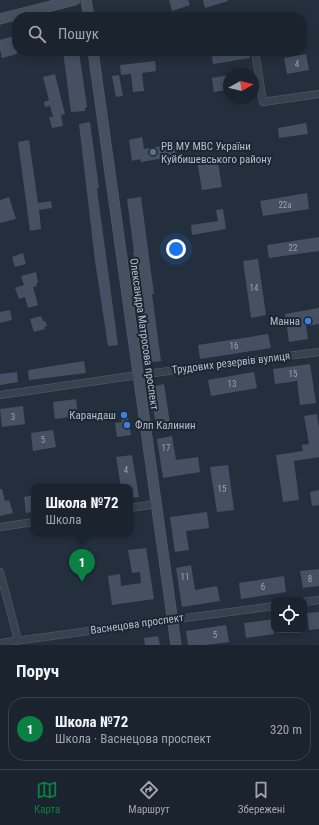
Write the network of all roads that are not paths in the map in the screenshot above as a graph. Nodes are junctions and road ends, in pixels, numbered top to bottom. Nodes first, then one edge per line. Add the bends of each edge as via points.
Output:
1 (75, 0) edge
2 (86, 0) edge
3 (28, 12) edge
4 (88, 12) edge
5 (12, 16) edge
6 (0, 19) edge
7 (94, 56) edge
8 (256, 56) edge
9 (319, 94) edge
10 (319, 352) edge
11 (138, 375) junction
12 (0, 395) edge
13 (156, 504) junction
14 (133, 508) edge
15 (31, 522) edge
16 (0, 527) edge
17 (0, 572) edge
18 (319, 600) edge
19 (307, 602) edge
20 (271, 606) edge
21 (172, 619) junction
22 (18, 640) junction
23 (0, 643) edge
24 (176, 645) edge

1 - 3 main road
2 - 4 main road
5 - 6 main road
7 - 11 main road, Олександра Матросова проспект
8 - 9 street via 263,102
10 - 11 street, Трудових резервів вулиця
11 - 12 street, Трудових резервів вулиця
11 - 13 main road, Олександра Матросова проспект
13 - 14 street
13 - 21 main road, Олександра Матросова проспект
15 - 16 street
17 - 22 street
18 - 19 street
20 - 21 street, Васнецова проспект
21 - 22 street, Васнецова проспект
21 - 24 main road, Олександра Матросова проспект
22 - 23 street, Васнецова проспект

